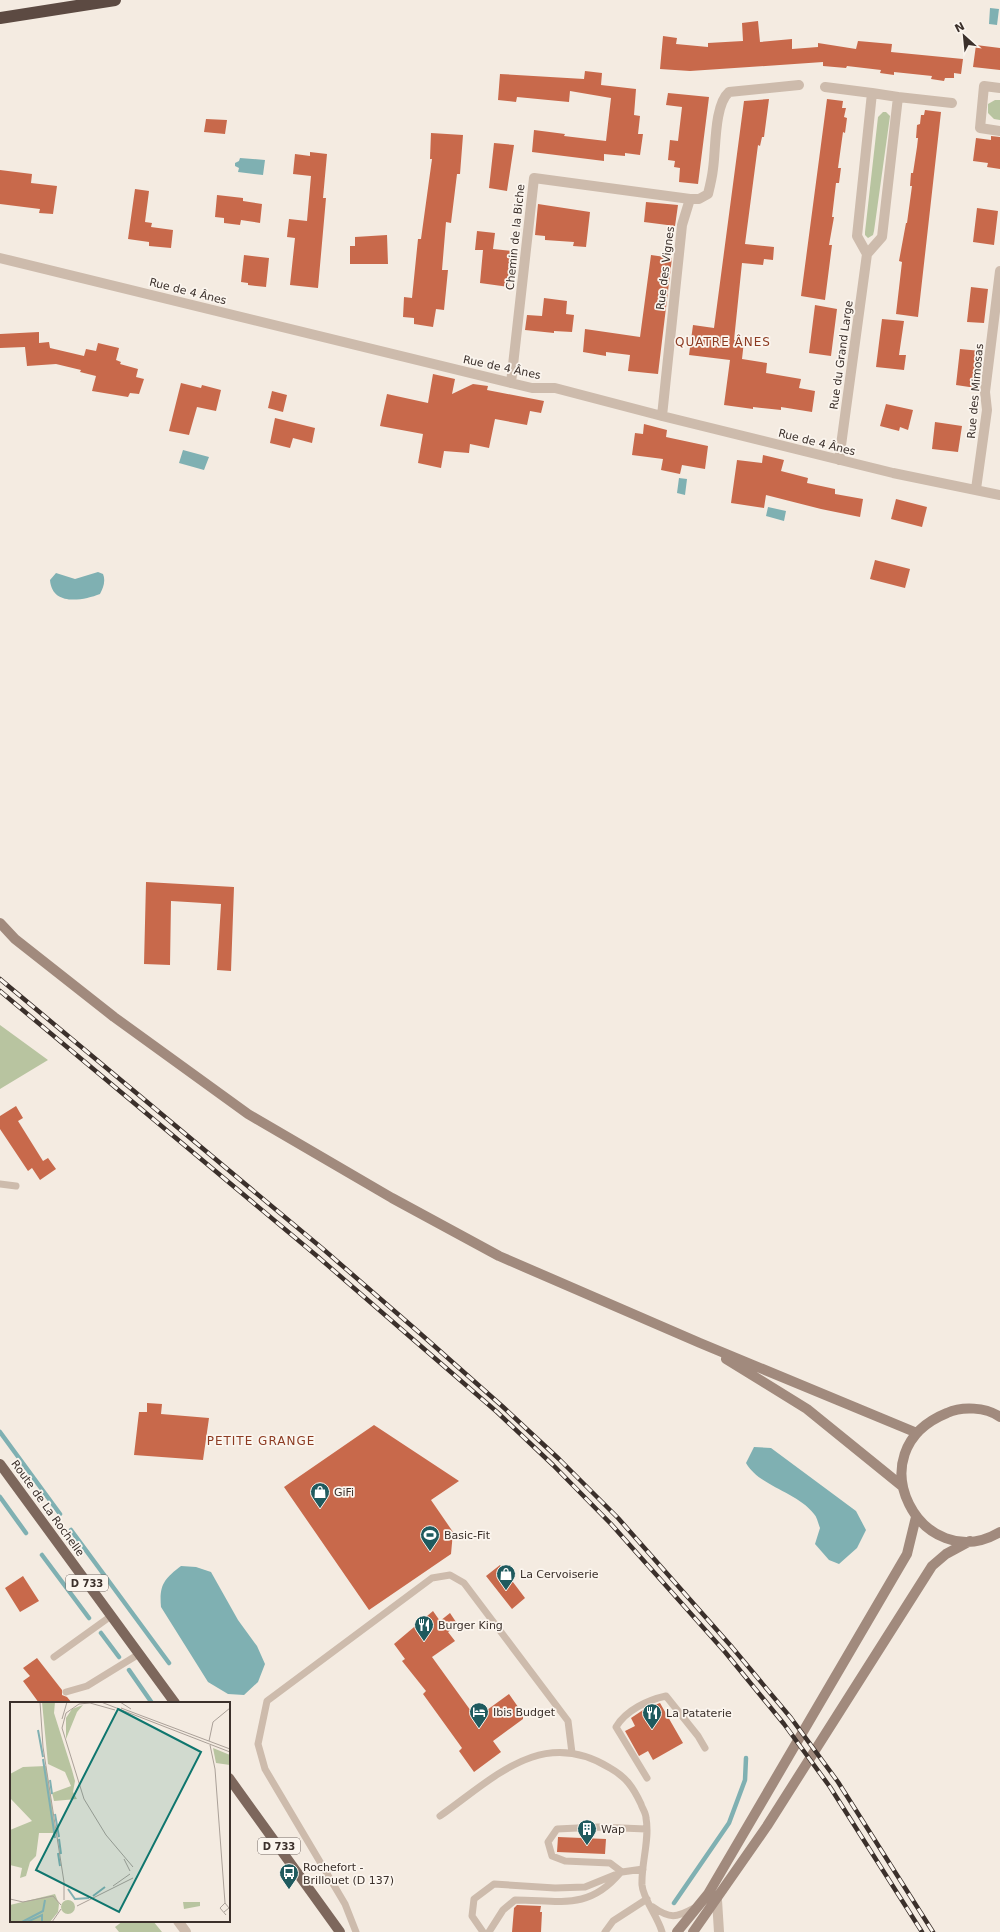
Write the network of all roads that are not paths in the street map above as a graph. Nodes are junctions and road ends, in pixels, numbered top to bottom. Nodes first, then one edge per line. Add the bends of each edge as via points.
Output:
1 (115, 0) edge
2 (0, 18) edge
3 (799, 85) dead end
4 (825, 87) dead end
5 (1000, 88) edge
6 (872, 93) junction
7 (898, 97) junction
8 (952, 103) dead end
9 (1000, 131) edge
10 (690, 199) junction
11 (867, 254) junction
12 (0, 258) edge
13 (1000, 271) edge
14 (511, 383) junction
15 (662, 416) junction
16 (839, 460) junction
17 (976, 489) junction
18 (1000, 495) edge
19 (0, 923) edge
20 (0, 1184) edge
21 (16, 1186) dead end
22 (701, 1344) junction
23 (1000, 1417) edge
24 (916, 1433) junction
25 (0, 1464) edge
26 (902, 1486) junction
27 (916, 1517) junction
28 (1000, 1532) edge
29 (970, 1541) junction
30 (111, 1616) junction
31 (139, 1654) junction
32 (54, 1657) dead end
33 (66, 1692) dead end
34 (174, 1702) edge
35 (704, 1748) dead end
36 (572, 1753) junction
37 (647, 1778) dead end
38 (230, 1779) edge
39 (440, 1816) dead end
40 (646, 1829) junction
41 (643, 1869) junction
42 (622, 1872) junction
43 (647, 1899) junction
44 (717, 1900) junction
45 (651, 1906) junction
46 (698, 1906) junction
47 (329, 1914) junction
48 (179, 1922) edge
49 (186, 1932) edge
50 (340, 1932) edge
51 (345, 1932) edge
52 (356, 1932) edge
53 (483, 1932) edge
54 (489, 1932) edge
55 (605, 1932) edge
56 (662, 1932) edge
57 (677, 1932) edge
58 (693, 1932) edge
59 (720, 1932) edge

1 - 2 highway
3 - 10 street via 729,92 723,97 708,194 699,199
4 - 6 street
5 - 9 street via 984,86 980,128
6 - 7 street
6 - 11 street via 857,236
7 - 8 street
7 - 11 street via 882,237
10 - 14 street, Chemin de la Biche via 534,178
10 - 15 street, Rue des Vignes via 682,225
11 - 16 street, Rue du Grand Large
12 - 14 street, Rue de 4 Ânes
13 - 17 street, Rue des Mimosas via 985,392 987,410
14 - 15 street, Rue de 4 Ânes via 532,388 554,388
15 - 16 street, Rue de 4 Ânes
16 - 17 street, Rue de 4 Ânes
17 - 18 street, Rue de 4 Ânes
19 - 22 main road via 16,939 114,1017 248,1114 392,1198 499,1256
20 - 21 lane
22 - 24 main road
22 - 26 main road via 807,1409
23 - 24 main road via 976,1409 954,1410 933,1418
24 - 26 main road via 906,1449 902,1467
25 - 30 main road, Route de La Rochelle / D 733
26 - 27 main road via 907,1503
27 - 29 main road via 932,1531 950,1539
27 - 46 main road via 906,1554 708,1894
28 - 29 main road via 992,1537
29 - 44 main road via 946,1554 932,1566 808,1764
30 - 31 main road, Route de La Rochelle / D 733
30 - 32 lane
31 - 33 lane via 87,1686
31 - 34 main road, Route de La Rochelle / D 733
35 - 37 lane via 698,1736 666,1696 653,1699 622,1717 616,1727
36 - 39 lane via 552,1752 526,1758
36 - 40 lane via 594,1758 622,1775 633,1787 644,1811
36 - 52 lane via 568,1721 464,1583 450,1575 432,1578 267,1701 258,1744 265,1769 345,1904
38 - 47 main road, D 733
40 - 41 lane
40 - 42 lane via 557,1829 548,1842 552,1856 565,1862 610,1863
41 - 42 lane
41 - 43 lane via 642,1886
42 - 53 lane via 585,1887 494,1884 474,1899 472,1916
42 - 54 lane via 599,1893 581,1901 515,1900 503,1910
43 - 45 lane
43 - 55 lane via 613,1921
44 - 58 main road
44 - 59 street
45 - 46 lane via 663,1914 678,1917
45 - 56 lane
46 - 57 main road
47 - 50 main road, D 733
47 - 51 main road, D 733
48 - 49 street

